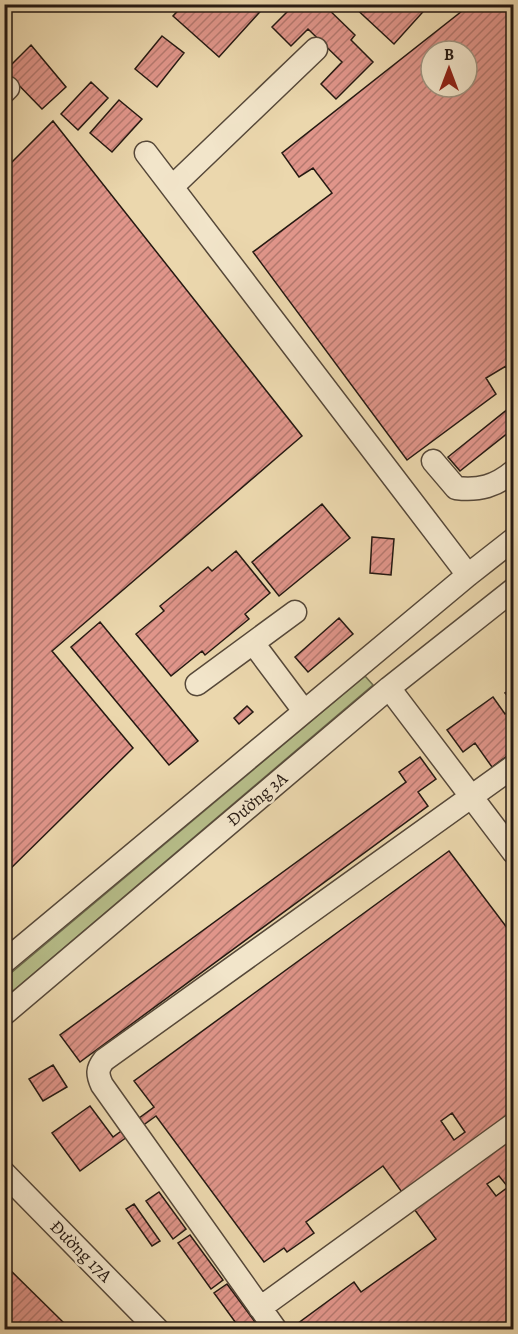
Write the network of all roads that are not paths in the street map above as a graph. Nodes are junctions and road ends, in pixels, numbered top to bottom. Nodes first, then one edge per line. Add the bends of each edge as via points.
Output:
1 (316, 49) dead end
2 (146, 153) dead end
3 (172, 187) junction
4 (433, 461) dead end
5 (509, 484) edge
6 (513, 539) edge
7 (468, 574) junction
8 (513, 589) edge
9 (295, 612) dead end
10 (419, 615) junction
11 (253, 643) junction
12 (442, 644) junction
13 (197, 684) dead end
14 (389, 688) junction
15 (304, 711) junction
16 (513, 766) edge
17 (471, 796) junction
18 (513, 852) edge
19 (4, 962) edge
20 (4, 1014) edge
21 (513, 1124) edge
22 (4, 1173) edge
23 (260, 1308) junction
24 (158, 1329) edge
25 (276, 1329) edge

1 - 3 street
2 - 3 street
3 - 7 street
4 - 5 street via 456,488
6 - 7 street, Đường 3A
7 - 10 street, Đường 3A
8 - 12 street, Đường 3A
9 - 11 street
10 - 12 street
10 - 15 street, Đường 3A
11 - 13 street
11 - 15 street
12 - 14 street, Đường 3A
14 - 17 street
14 - 20 street, Đường 3A
15 - 19 street, Đường 3A
16 - 17 street
17 - 18 street
17 - 23 street via 98,1068 102,1085
21 - 23 street
22 - 24 street, Đường 17A
23 - 25 street

